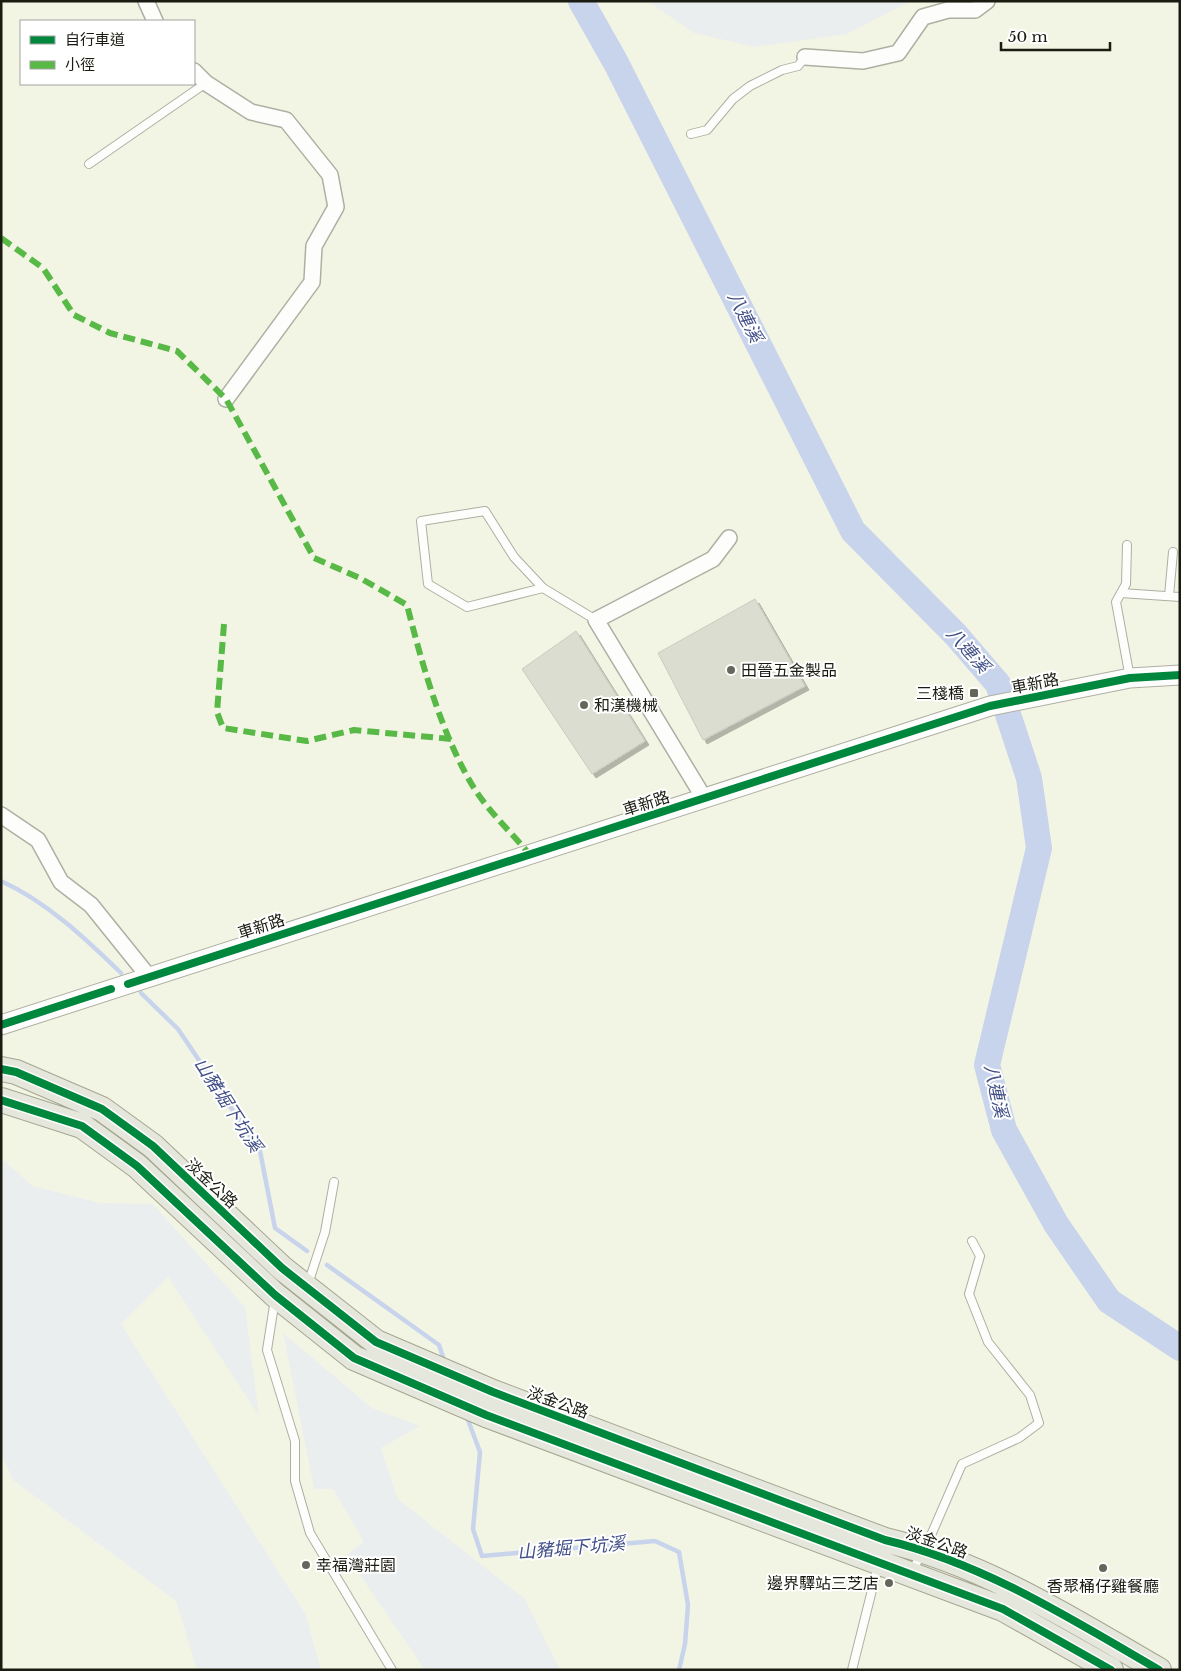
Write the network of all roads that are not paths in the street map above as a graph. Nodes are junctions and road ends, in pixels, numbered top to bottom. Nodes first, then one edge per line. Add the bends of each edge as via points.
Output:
1 (146, 1) edge
2 (987, 1) edge
3 (155, 20) edge
4 (805, 57) joint
5 (195, 72) edge
6 (206, 84) junction
7 (691, 134) dead end
8 (89, 164) dead end
9 (226, 399) dead end
10 (729, 538) dead end
11 (1127, 545) dead end
12 (1174, 552) dead end
13 (543, 588) junction
14 (1121, 593) junction
15 (1169, 596) junction
16 (1180, 597) edge
17 (596, 620) junction
18 (1180, 675) edge
19 (1130, 678) junction
20 (704, 798) junction
21 (1, 815) edge
22 (149, 977) junction
23 (1, 1025) edge
24 (1, 1070) edge
25 (1, 1100) edge
26 (334, 1182) dead end
27 (972, 1240) dead end
28 (307, 1286) junction
29 (275, 1295) junction
30 (925, 1550) junction
31 (882, 1551) junction
32 (910, 1574) junction
33 (392, 1670) edge
34 (852, 1670) edge
35 (1111, 1670) edge
36 (1159, 1670) edge

1 - 3 street
2 - 4 street via 975,10 948,10 923,17 898,52 863,61
4 - 7 lane via 798,66 750,86 733,99 707,130
5 - 6 street
6 - 8 lane
6 - 9 street via 252,112 286,120 330,175 336,207 314,246 312,282
10 - 17 street via 713,558
11 - 14 lane via 1126,584
12 - 15 lane
13 - 13 lane via 514,557 485,511 421,521 428,584 467,607
13 - 17 lane
14 - 15 lane
14 - 19 lane via 1116,602
15 - 16 lane
17 - 20 street
18 - 19 street, 車新路
19 - 20 street, 車新路 via 990,706
20 - 22 street, 車新路
21 - 22 street via 38,840 60,882 91,904
22 - 23 street, 車新路
24 - 28 main road, 淡金公路 via 16,1072 102,1109 153,1146 282,1268
25 - 29 main road, 淡金公路 via 82,1126 137,1166
26 - 28 lane via 326,1232
27 - 30 lane via 980,1256 968,1294 988,1342 1030,1396 1039,1423 1019,1438 962,1464
28 - 31 main road, 淡金公路 via 376,1342 430,1367
29 - 31 main road, 淡金公路 via 354,1358 403,1380 486,1415
29 - 33 lane via 267,1350 295,1441 295,1481 310,1533
30 - 31 main road, 淡金公路
30 - 32 lane
30 - 36 main road, 淡金公路 via 1016,1588
31 - 32 main road, 淡金公路
31 - 34 lane
32 - 35 main road, 淡金公路 via 1003,1609

